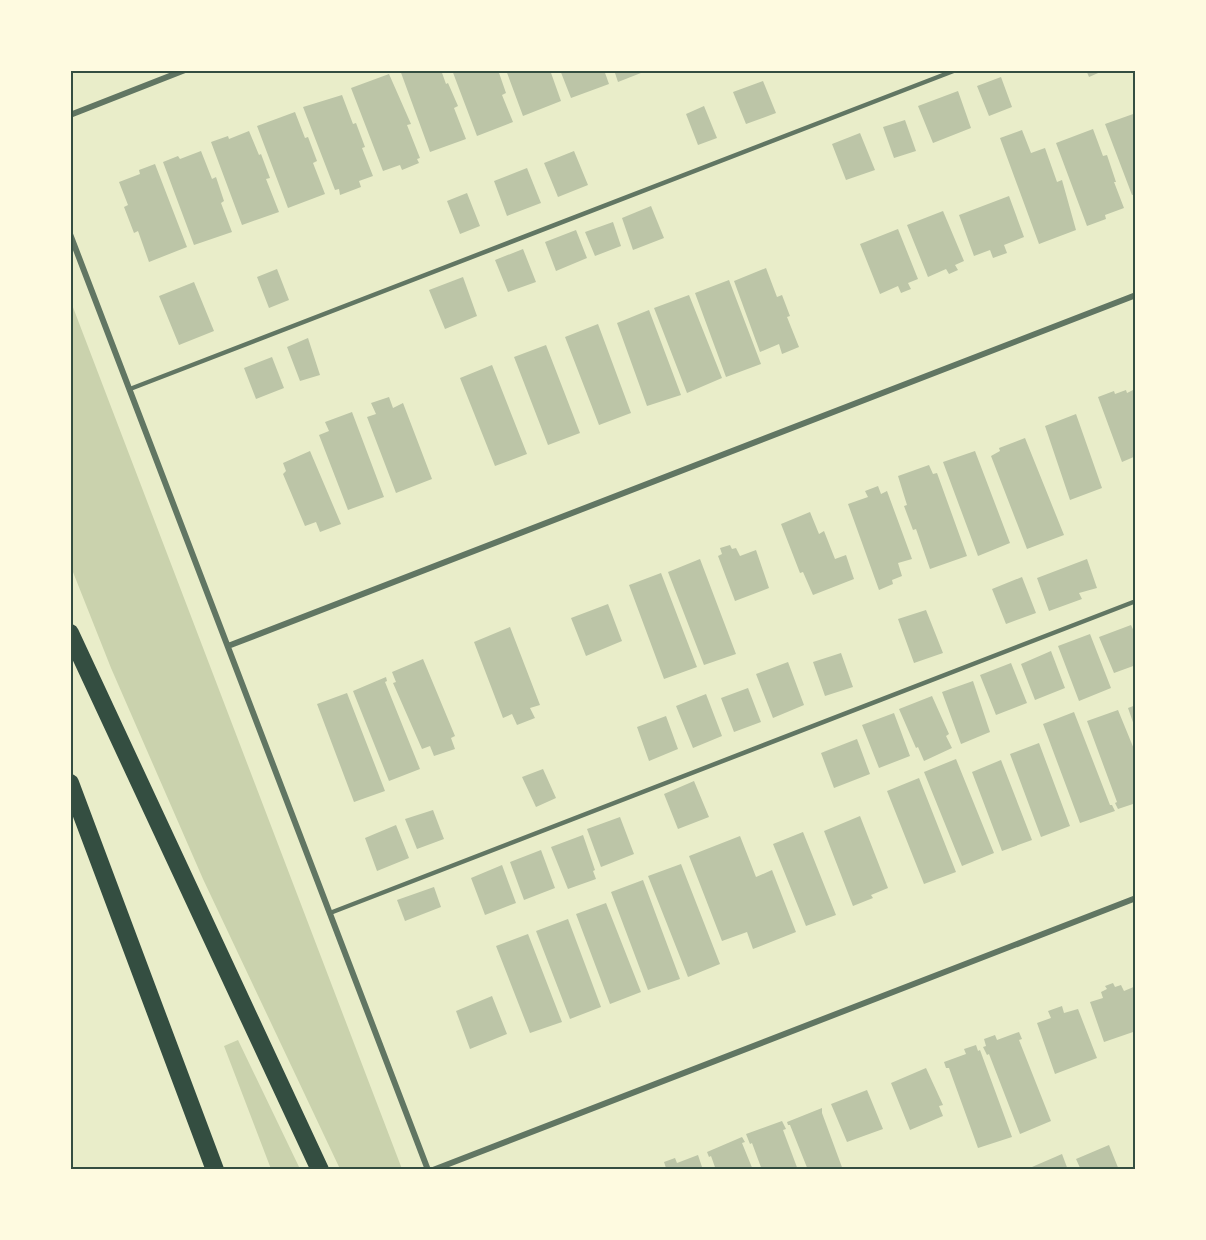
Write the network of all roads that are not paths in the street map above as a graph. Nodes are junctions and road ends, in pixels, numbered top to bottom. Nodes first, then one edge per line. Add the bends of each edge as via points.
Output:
1 (184, 70) edge
2 (956, 70) edge
3 (70, 115) edge
4 (70, 234) edge
5 (1136, 295) edge
6 (130, 389) junction
7 (1136, 601) edge
8 (70, 633) edge
9 (228, 646) junction
10 (70, 783) edge
11 (1136, 898) edge
12 (330, 913) junction
13 (215, 1170) edge
14 (320, 1170) edge
15 (428, 1170) edge
16 (433, 1170) edge

1 - 3 street
2 - 6 lane
4 - 6 street
5 - 9 street
6 - 9 street
7 - 12 lane
8 - 14 highway
9 - 12 street
10 - 13 highway
11 - 16 street
12 - 15 street

